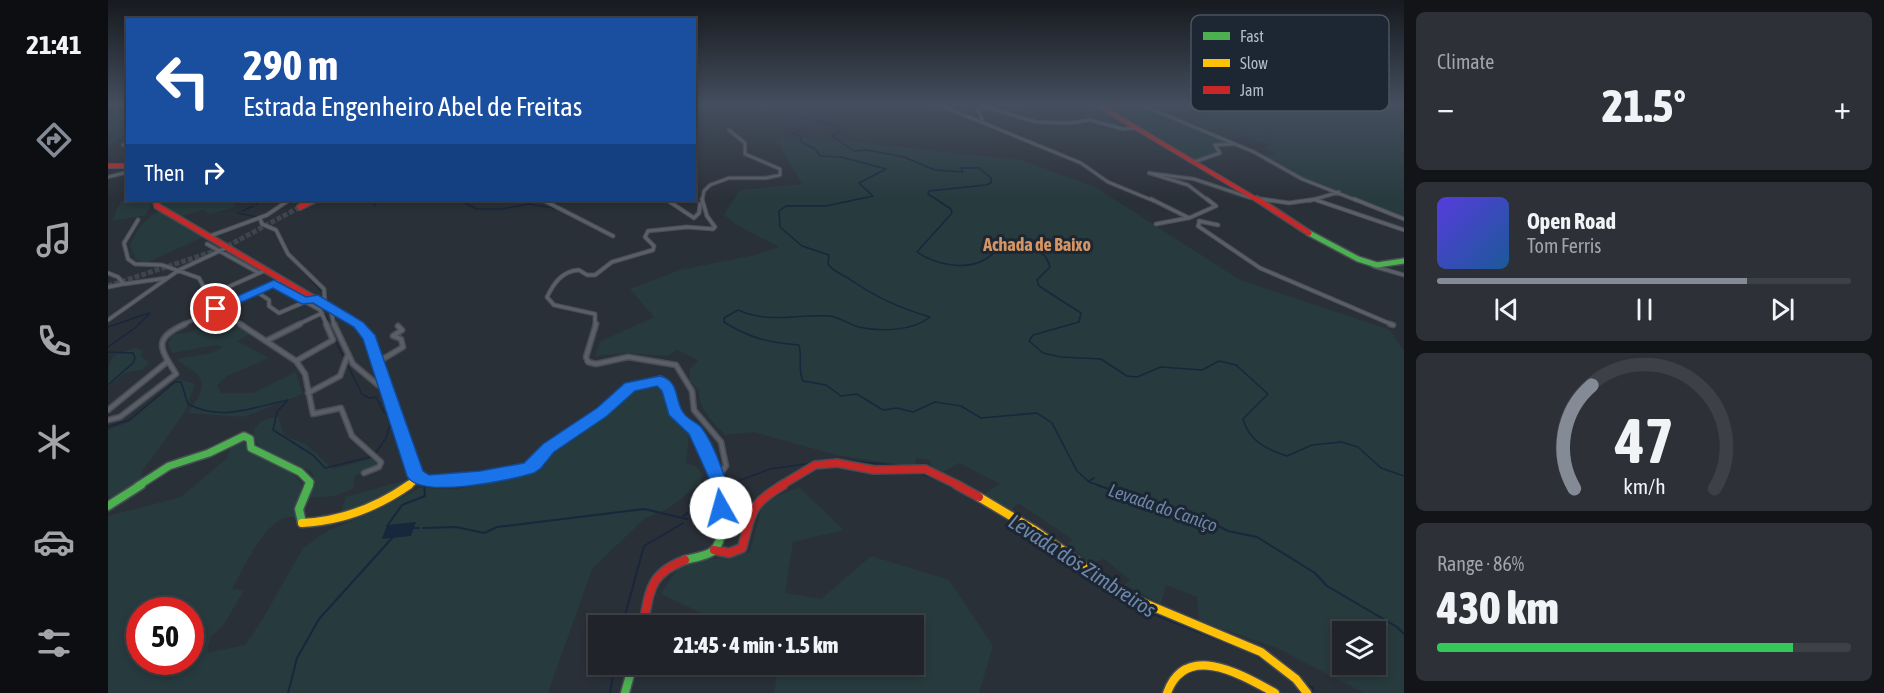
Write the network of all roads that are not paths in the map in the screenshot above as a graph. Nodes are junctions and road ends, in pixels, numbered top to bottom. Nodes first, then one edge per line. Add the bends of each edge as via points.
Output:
1 (737, 136) edge
2 (1017, 136) edge
3 (1149, 136) edge
4 (1217, 136) edge
5 (1235, 144) junction
6 (1194, 162) junction
7 (108, 166) edge
8 (126, 166) edge
9 (126, 172) edge
10 (108, 177) edge
11 (1339, 192) junction
12 (1255, 199) junction
13 (1316, 200) junction
14 (156, 201) edge
15 (287, 201) edge
16 (311, 201) edge
17 (545, 201) edge
18 (668, 201) edge
19 (700, 204) junction
20 (300, 207) tunnel mouth
21 (260, 218) junction
22 (1191, 218) junction
23 (1404, 219) edge
24 (138, 220) dead end
25 (1200, 221) junction
26 (1156, 224) dead end
27 (1218, 225) dead end
28 (1404, 230) edge
29 (210, 236) junction
30 (612, 236) dead end
31 (207, 244) dead end
32 (228, 247) junction
33 (220, 250) junction
34 (1404, 261) edge
35 (1368, 263) junction
36 (179, 270) junction
37 (267, 270) junction
38 (108, 273) edge
39 (259, 273) junction
40 (1404, 275) edge
41 (171, 277) junction
42 (283, 279) junction
43 (274, 283) junction
44 (124, 284) junction
45 (108, 287) edge
46 (256, 291) junction
47 (208, 296) junction
48 (314, 298) junction
49 (306, 302) junction
50 (327, 306) junction
51 (216, 309) junction
52 (322, 313) junction
53 (108, 320) edge
54 (1393, 325) dead end
55 (398, 326) dead end
56 (268, 340) junction
57 (346, 359) junction
58 (296, 361) junction
59 (167, 362) junction
60 (378, 362) junction
61 (174, 370) junction
62 (158, 372) junction
63 (384, 385) junction
64 (308, 393) junction
65 (108, 410) edge
66 (108, 420) edge
67 (727, 463) junction
68 (713, 467) junction
69 (364, 472) dead end
70 (717, 478) junction
71 (416, 479) junction
72 (108, 506) edge
73 (714, 550) junction
74 (646, 615) edge
75 (630, 675) edge
76 (625, 693) edge
77 (1167, 693) edge
78 (1275, 693) edge
79 (1307, 693) edge

1 - 19 street via 745,143 745,154 775,165 780,174 770,178 739,177 710,185 701,192
2 - 22 street via 1081,163 1108,182
3 - 6 main road
4 - 5 street
5 - 6 street via 1215,145 1220,153 1217,156
5 - 11 street via 1291,174
6 - 12 main road
7 - 8 main road
9 - 10 street
11 - 13 street
11 - 23 street
12 - 13 street via 1285,205
12 - 22 street via 1188,177 1149,173 1188,185 1216,206
12 - 35 main road via 1302,230
13 - 28 street
14 - 29 main road via 157,206
15 - 21 street
16 - 20 main road
17 - 30 street
18 - 19 street via 694,218
19 - 67 street via 713,229 687,226 648,231 645,237 653,250 612,262 595,276 570,270 560,277 547,297 550,304 596,317 588,362 628,357 676,365 692,391 694,411 716,432
21 - 29 street
21 - 50 street via 262,224 276,230 288,254 324,289
22 - 25 street
22 - 26 street
24 - 36 street via 124,243 128,259 144,266
25 - 27 street
25 - 54 street via 1198,226 1207,234 1260,268
29 - 32 main road
31 - 33 street
32 - 33 street
32 - 37 main road
33 - 36 street
33 - 39 street
34 - 35 main road
35 - 40 street
36 - 41 street
36 - 47 street via 199,278
37 - 39 street
37 - 42 main road
38 - 44 street
39 - 47 street
41 - 44 street
41 - 53 street
42 - 43 street
42 - 48 main road
43 - 46 street
43 - 49 street
44 - 45 street
46 - 49 street via 279,313
46 - 51 street
47 - 51 street
48 - 49 street
48 - 50 main road
49 - 52 street
50 - 57 street
50 - 60 main road via 359,325 370,338
51 - 56 street
51 - 59 street via 165,335 160,344
52 - 56 street
52 - 58 street via 333,340
55 - 60 street via 402,330 393,336 401,339 403,347
56 - 58 street
57 - 63 street via 368,373 378,385
57 - 64 street via 338,378
58 - 64 street via 305,374
59 - 61 street
59 - 62 street
60 - 63 main road
61 - 62 street
61 - 66 street via 177,372 172,379 120,417
62 - 65 street
63 - 71 main road
64 - 69 street via 313,414 341,408 352,436 381,462 379,467
67 - 68 street via 724,467
67 - 70 street
68 - 70 main road
68 - 71 main road via 695,431 676,415 666,384 660,380 630,387 602,412 549,448 536,464 519,472
70 - 73 main road via 721,527
71 - 72 main road via 372,508 332,521 300,523 301,503 310,482 300,472 251,448 250,438 244,436 170,466
73 - 74 main road via 666,566 655,575
73 - 79 main road via 729,553 742,548 752,510 759,499 815,465 828,462 874,470 925,469 1036,531 1125,596 1261,652 1296,679
75 - 76 main road
77 - 78 main road via 1169,681 1181,668 1208,666 1240,674

